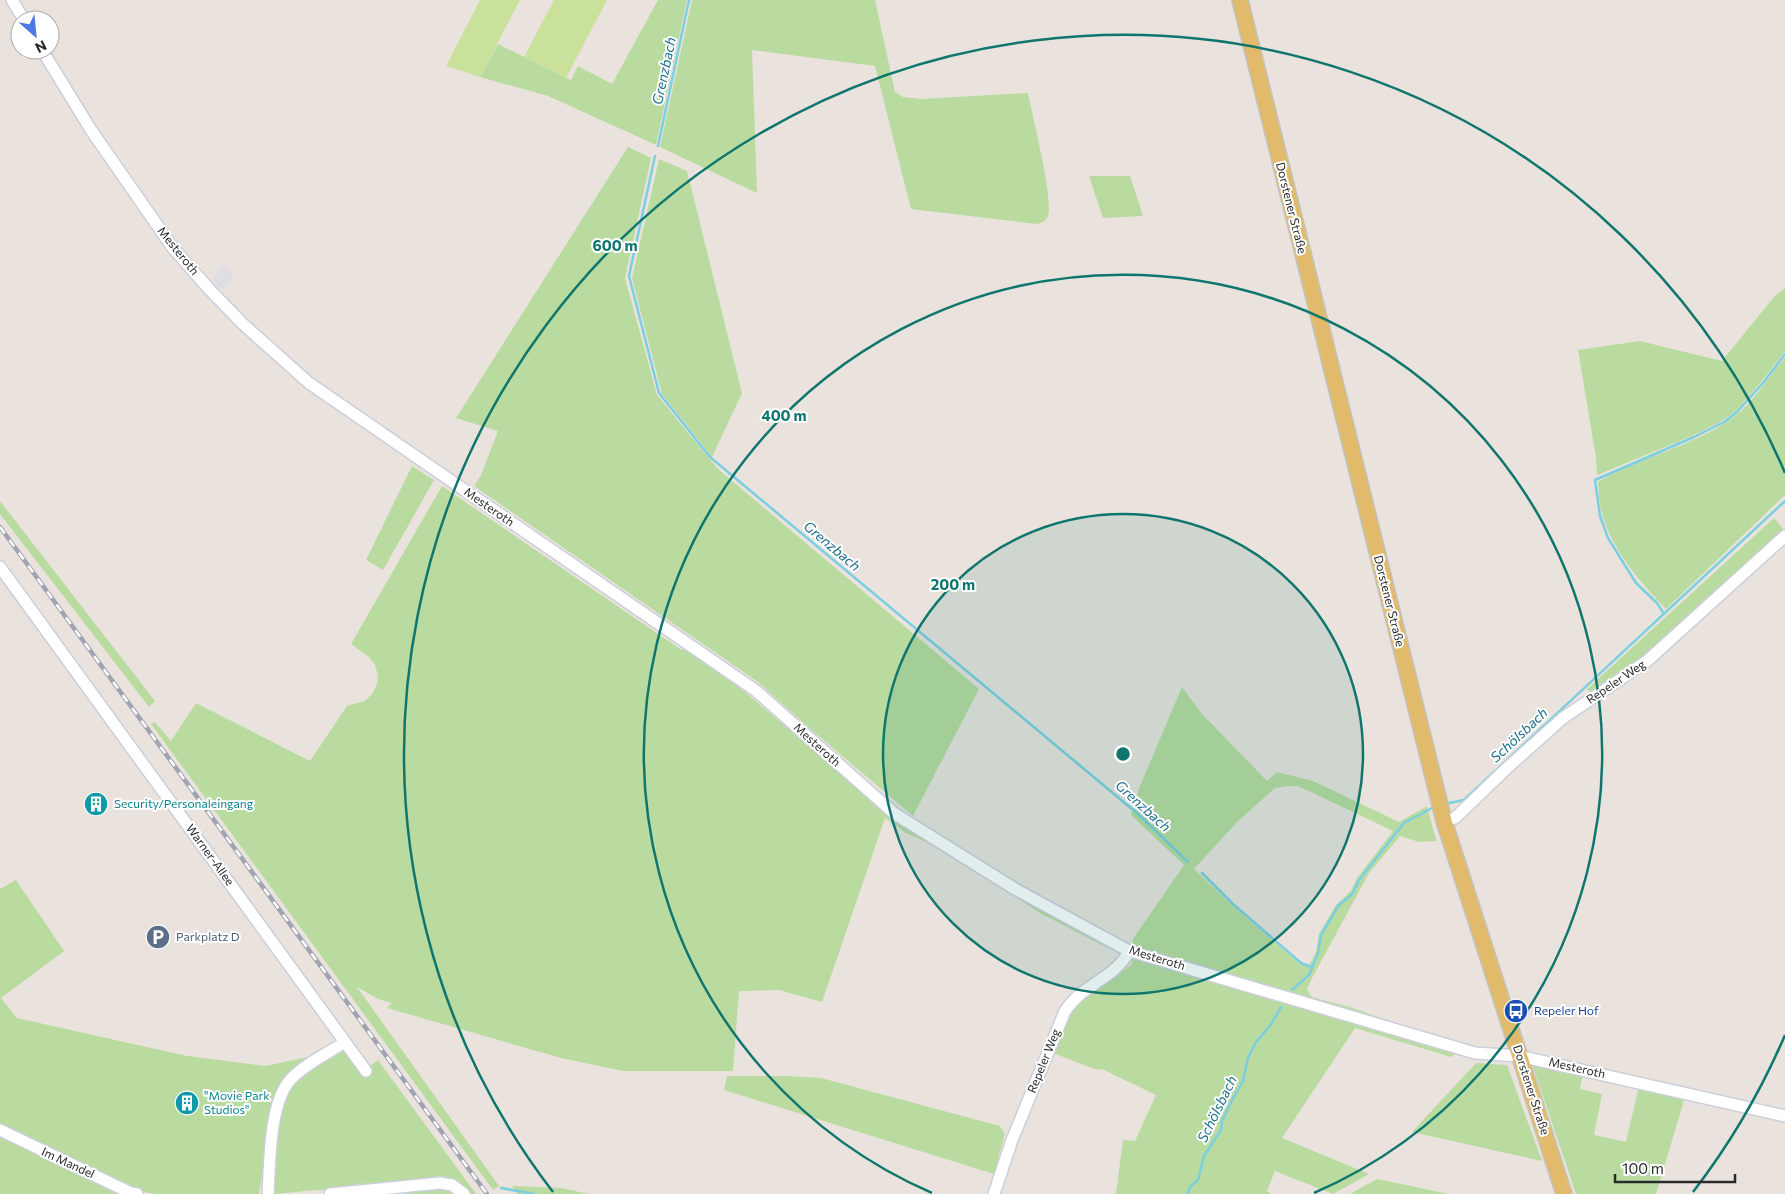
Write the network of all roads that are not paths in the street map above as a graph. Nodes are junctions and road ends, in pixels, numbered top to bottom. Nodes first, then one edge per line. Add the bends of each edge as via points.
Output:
1 (1240, 0) edge
2 (48, 60) edge
3 (1785, 536) edge
4 (0, 567) edge
5 (1441, 811) junction
6 (1129, 951) junction
7 (344, 1042) junction
8 (1519, 1056) junction
9 (366, 1071) dead end
10 (1785, 1116) edge
11 (0, 1130) edge
12 (136, 1194) edge
13 (268, 1194) edge
14 (330, 1194) edge
15 (464, 1194) edge
16 (994, 1194) edge
17 (1564, 1194) edge

1 - 5 main road, Dorstener Straße
2 - 6 street, Mesteroth via 91,130 173,248 232,313 309,383 755,690 894,814 1015,889
3 - 5 street, Repeler Weg via 1647,661 1563,718 1456,818
4 - 7 street, Warner-Allee
5 - 8 main road, Dorstener Straße
6 - 8 street, Mesteroth via 1475,1053
6 - 16 street, Repeler Weg via 1118,967 1076,998 1065,1012
7 - 9 street, Warner-Allee
7 - 13 street via 304,1067 281,1094 272,1137
8 - 10 street, Mesteroth
8 - 17 main road, Dorstener Straße
11 - 12 street, Im Mandel
14 - 15 street via 440,1183 452,1185

